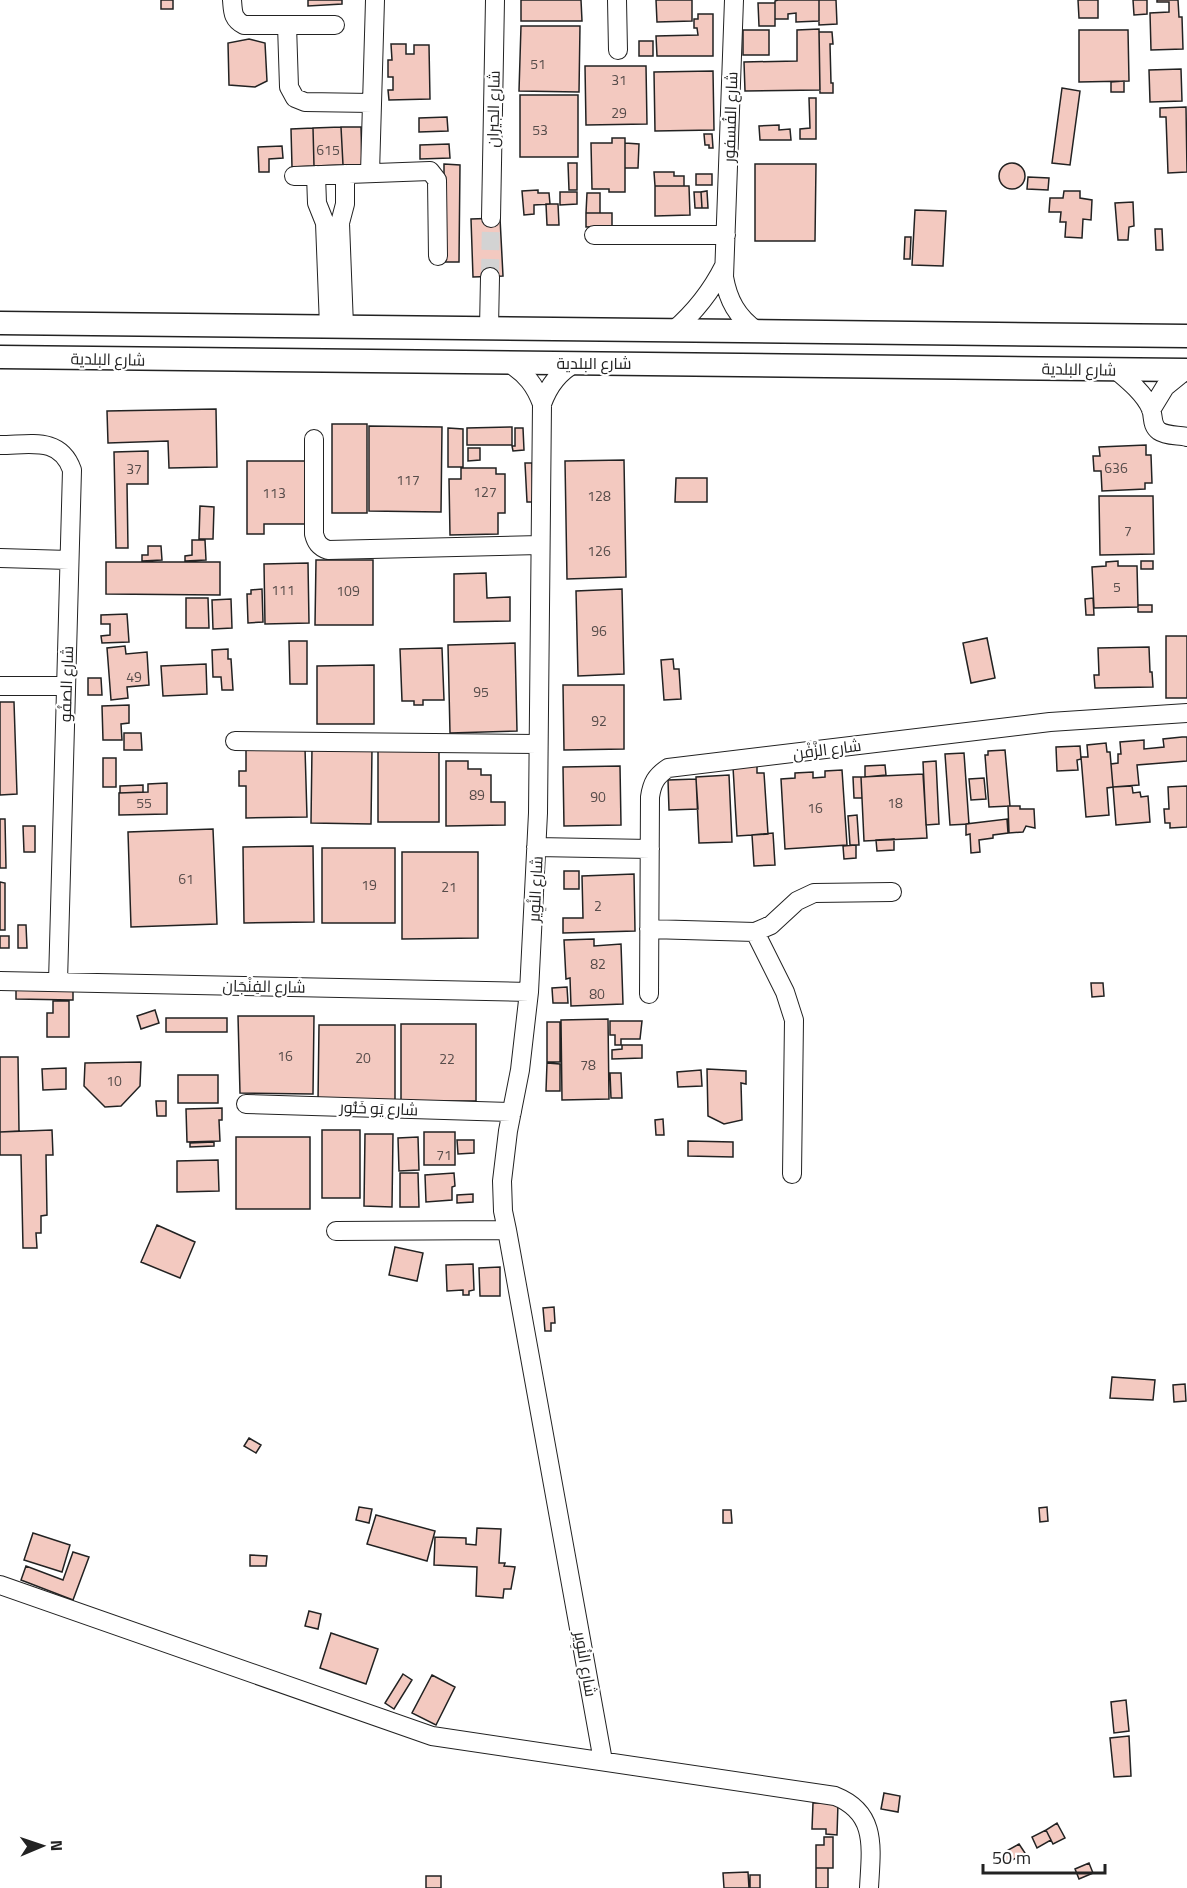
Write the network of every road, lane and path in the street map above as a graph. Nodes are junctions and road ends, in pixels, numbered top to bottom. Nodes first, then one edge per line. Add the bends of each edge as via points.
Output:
1 (232, 0) edge
2 (375, 0) edge
3 (495, 0) edge
4 (617, 0) edge
5 (734, 0) edge
6 (287, 25) junction
7 (335, 25) dead end
8 (618, 50) dead end
9 (372, 103) junction
10 (370, 173) junction
11 (345, 174) junction
12 (316, 175) junction
13 (294, 176) dead end
14 (491, 219) tunnel mouth
15 (594, 235) dead end
16 (726, 235) junction
17 (438, 256) dead end
18 (724, 266) junction
19 (490, 277) tunnel mouth
20 (1, 322) edge
21 (337, 326) junction
22 (489, 328) junction
23 (673, 331) junction
24 (757, 331) junction
25 (1187, 336) edge
26 (0, 357) edge
27 (577, 362) junction
28 (509, 363) junction
29 (1116, 370) junction
30 (1186, 370) edge
31 (542, 404) junction
32 (1151, 410) junction
33 (1187, 437) edge
34 (314, 439) dead end
35 (0, 445) edge
36 (540, 545) junction
37 (0, 558) edge
38 (69, 560) junction
39 (0, 686) edge
40 (66, 686) junction
41 (1187, 713) edge
42 (235, 741) dead end
43 (538, 744) junction
44 (537, 847) junction
45 (650, 849) junction
46 (892, 892) dead end
47 (649, 929) junction
48 (755, 932) junction
49 (0, 981) edge
50 (58, 982) junction
51 (529, 992) junction
52 (649, 994) dead end
53 (246, 1104) dead end
54 (512, 1112) junction
55 (792, 1174) dead end
56 (507, 1230) junction
57 (336, 1231) dead end
58 (0, 1585) edge
59 (603, 1761) junction
60 (868, 1888) edge

1 - 6 street via 232,13 244,25
2 - 9 street
3 - 14 street, شارع الجيران
4 - 8 street
5 - 16 street, شارع الفُسفور
6 - 7 street
6 - 9 street via 289,87 295,98 305,102
9 - 10 street
10 - 11 street
10 - 17 street via 433,173 437,180
11 - 12 street
11 - 21 street
12 - 13 street
12 - 21 street
15 - 16 street
16 - 18 street, شارع الفُسفور
18 - 23 street, شارع الفُسفور via 702,301
18 - 24 street, شارع الفُسفور via 729,298 740,317
19 - 22 street
20 - 21 main road, شارع البلدية
21 - 22 main road, شارع البلدية
22 - 23 main road, شارع البلدية
23 - 24 main road, شارع البلدية
24 - 25 main road, شارع البلدية
26 - 28 main road, شارع البلدية
27 - 28 main road, شارع البلدية
27 - 29 main road, شارع البلدية
27 - 31 street, شارع النُوِير via 559,375
28 - 31 street, شارع النُوِير via 533,384
29 - 30 main road, شارع البلدية
29 - 32 street
30 - 32 street via 1166,387
31 - 36 street, شارع النُوِير
32 - 33 street via 1156,429
34 - 36 street via 314,534 322,549
35 - 38 street, شارع الصفُو via 52,446 68,460 72,471
36 - 43 street, شارع النُوِير
37 - 38 street
38 - 40 street, شارع الصفُو
39 - 40 street
40 - 50 street, شارع الصفُو
41 - 45 street, شارع الزَّفْن via 1050,722 668,768 652,785
42 - 43 street
43 - 44 street, شارع النُوِير
44 - 45 street
44 - 51 street, شارع النُوِير
45 - 47 street, شارع الزَّفْن
46 - 48 street via 814,893 797,901 771,926
47 - 48 street
47 - 52 street, شارع الزَّفْن
48 - 55 street via 785,992 794,1020
49 - 50 street, شارع الفِنْجَان
50 - 51 street, شارع الفِنْجَان
51 - 54 street, شارع النُوِير
53 - 54 street, شارع يَو خَنُّور
54 - 56 street, شارع النُوِير via 502,1181
56 - 57 street
56 - 59 street, شارع النُوِير
58 - 59 street via 432,1736
59 - 60 street via 843,1799 858,1811 869,1832

